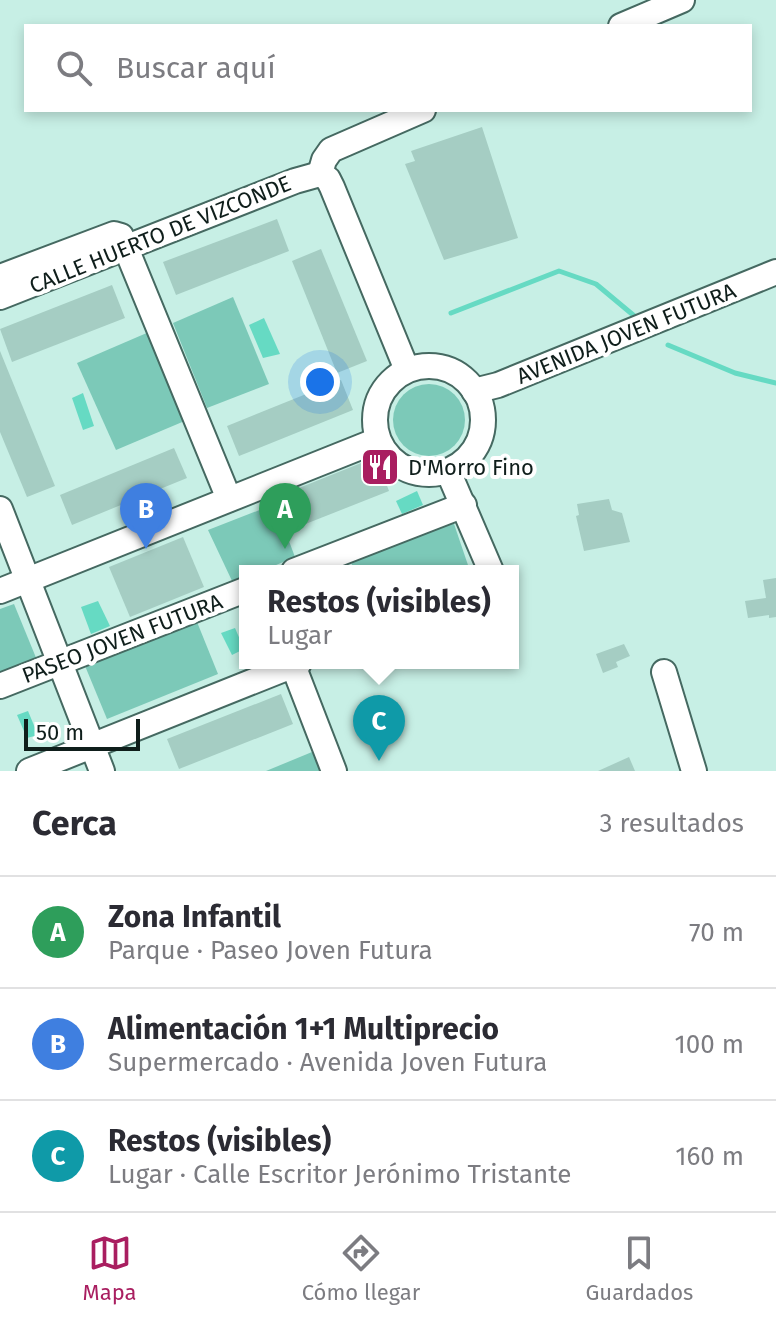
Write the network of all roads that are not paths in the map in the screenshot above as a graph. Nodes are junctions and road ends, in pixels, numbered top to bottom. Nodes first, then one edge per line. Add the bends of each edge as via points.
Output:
1 (682, 0) edge
2 (626, 24) edge
3 (418, 112) edge
4 (320, 174) junction
5 (127, 248) junction
6 (776, 272) edge
7 (0, 277) edge
8 (776, 290) edge
9 (0, 297) edge
10 (407, 370) junction
11 (474, 391) junction
12 (483, 418) junction
13 (378, 440) junction
14 (448, 471) junction
15 (229, 499) junction
16 (464, 505) junction
17 (0, 509) edge
18 (309, 565) edge
19 (489, 565) edge
20 (29, 579) junction
21 (0, 591) edge
22 (239, 592) edge
23 (60, 661) junction
24 (283, 669) edge
25 (298, 669) edge
26 (664, 672) dead end
27 (0, 686) edge
28 (92, 745) junction
29 (29, 771) edge
30 (102, 771) edge
31 (334, 771) edge
32 (694, 771) edge

1 - 2 street
3 - 4 street via 331,150
4 - 5 street, CALLE HUERTO DE VIZCONDE
4 - 10 street via 336,195
5 - 7 street via 114,234
5 - 9 street, CALLE HUERTO DE VIZCONDE
5 - 15 street
6 - 11 street, AVENIDA JOVEN FUTURA
8 - 12 street, AVENIDA JOVEN FUTURA via 506,399
10 - 11 street via 449,370
10 - 13 street via 393,379 379,400 374,424
11 - 12 street
12 - 14 street via 479,440 467,459
13 - 14 street via 389,458 407,470 427,475
13 - 15 street
14 - 16 street
15 - 20 street
16 - 18 street
16 - 19 street
17 - 20 street
20 - 21 street
20 - 23 street
22 - 23 street, PASEO JOVEN FUTURA
23 - 27 street, PASEO JOVEN FUTURA
23 - 28 street
24 - 28 street
25 - 31 street
26 - 32 street
28 - 29 street
28 - 30 street

